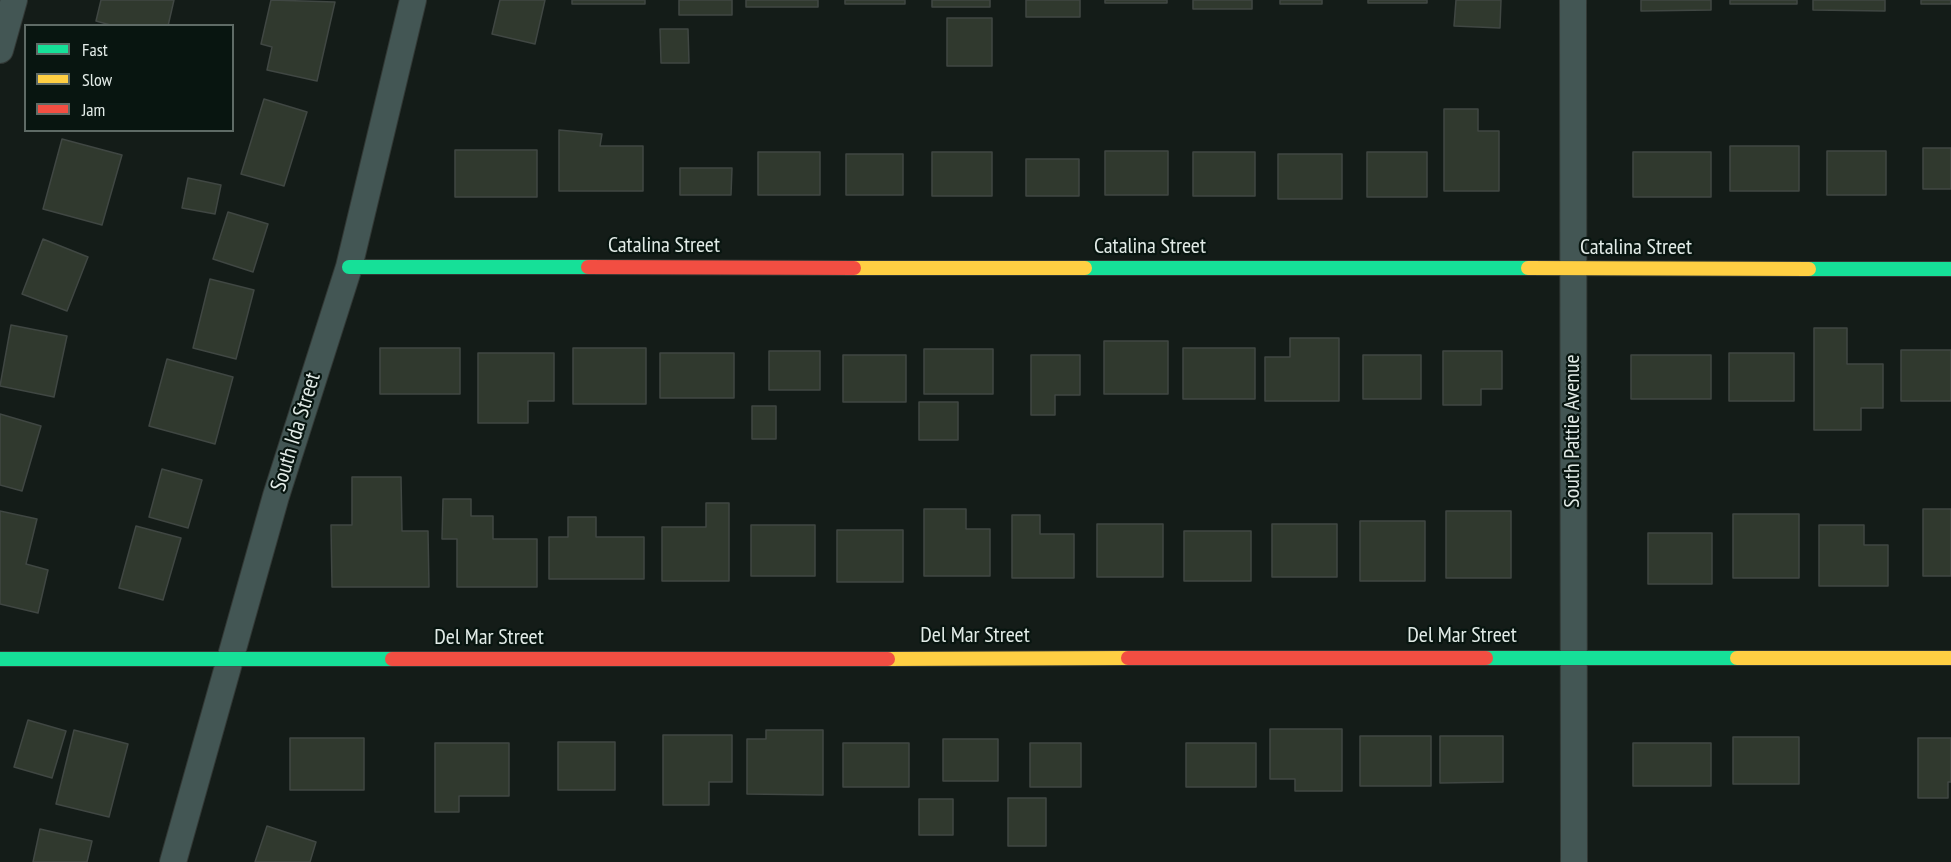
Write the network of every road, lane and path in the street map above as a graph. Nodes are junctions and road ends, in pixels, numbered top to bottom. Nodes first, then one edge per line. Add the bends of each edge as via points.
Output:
1 (14, 0) edge
2 (413, 0) edge
3 (1573, 0) edge
4 (0, 50) edge
5 (349, 267) junction
6 (1573, 269) junction
7 (1951, 269) edge
8 (1574, 658) junction
9 (1951, 658) edge
10 (0, 659) edge
11 (229, 659) junction
12 (173, 862) edge
13 (1574, 862) edge

1 - 4 street
2 - 5 street, South Ida Street
3 - 6 street, South Pattie Avenue
5 - 6 street, Catalina Street
5 - 11 street, South Ida Street
6 - 7 street, Catalina Street
6 - 8 street, South Pattie Avenue
8 - 9 street, Del Mar Street
8 - 11 street, Del Mar Street
8 - 13 street, South Pattie Avenue
10 - 11 street, Del Mar Street
11 - 12 street, South Ida Street

